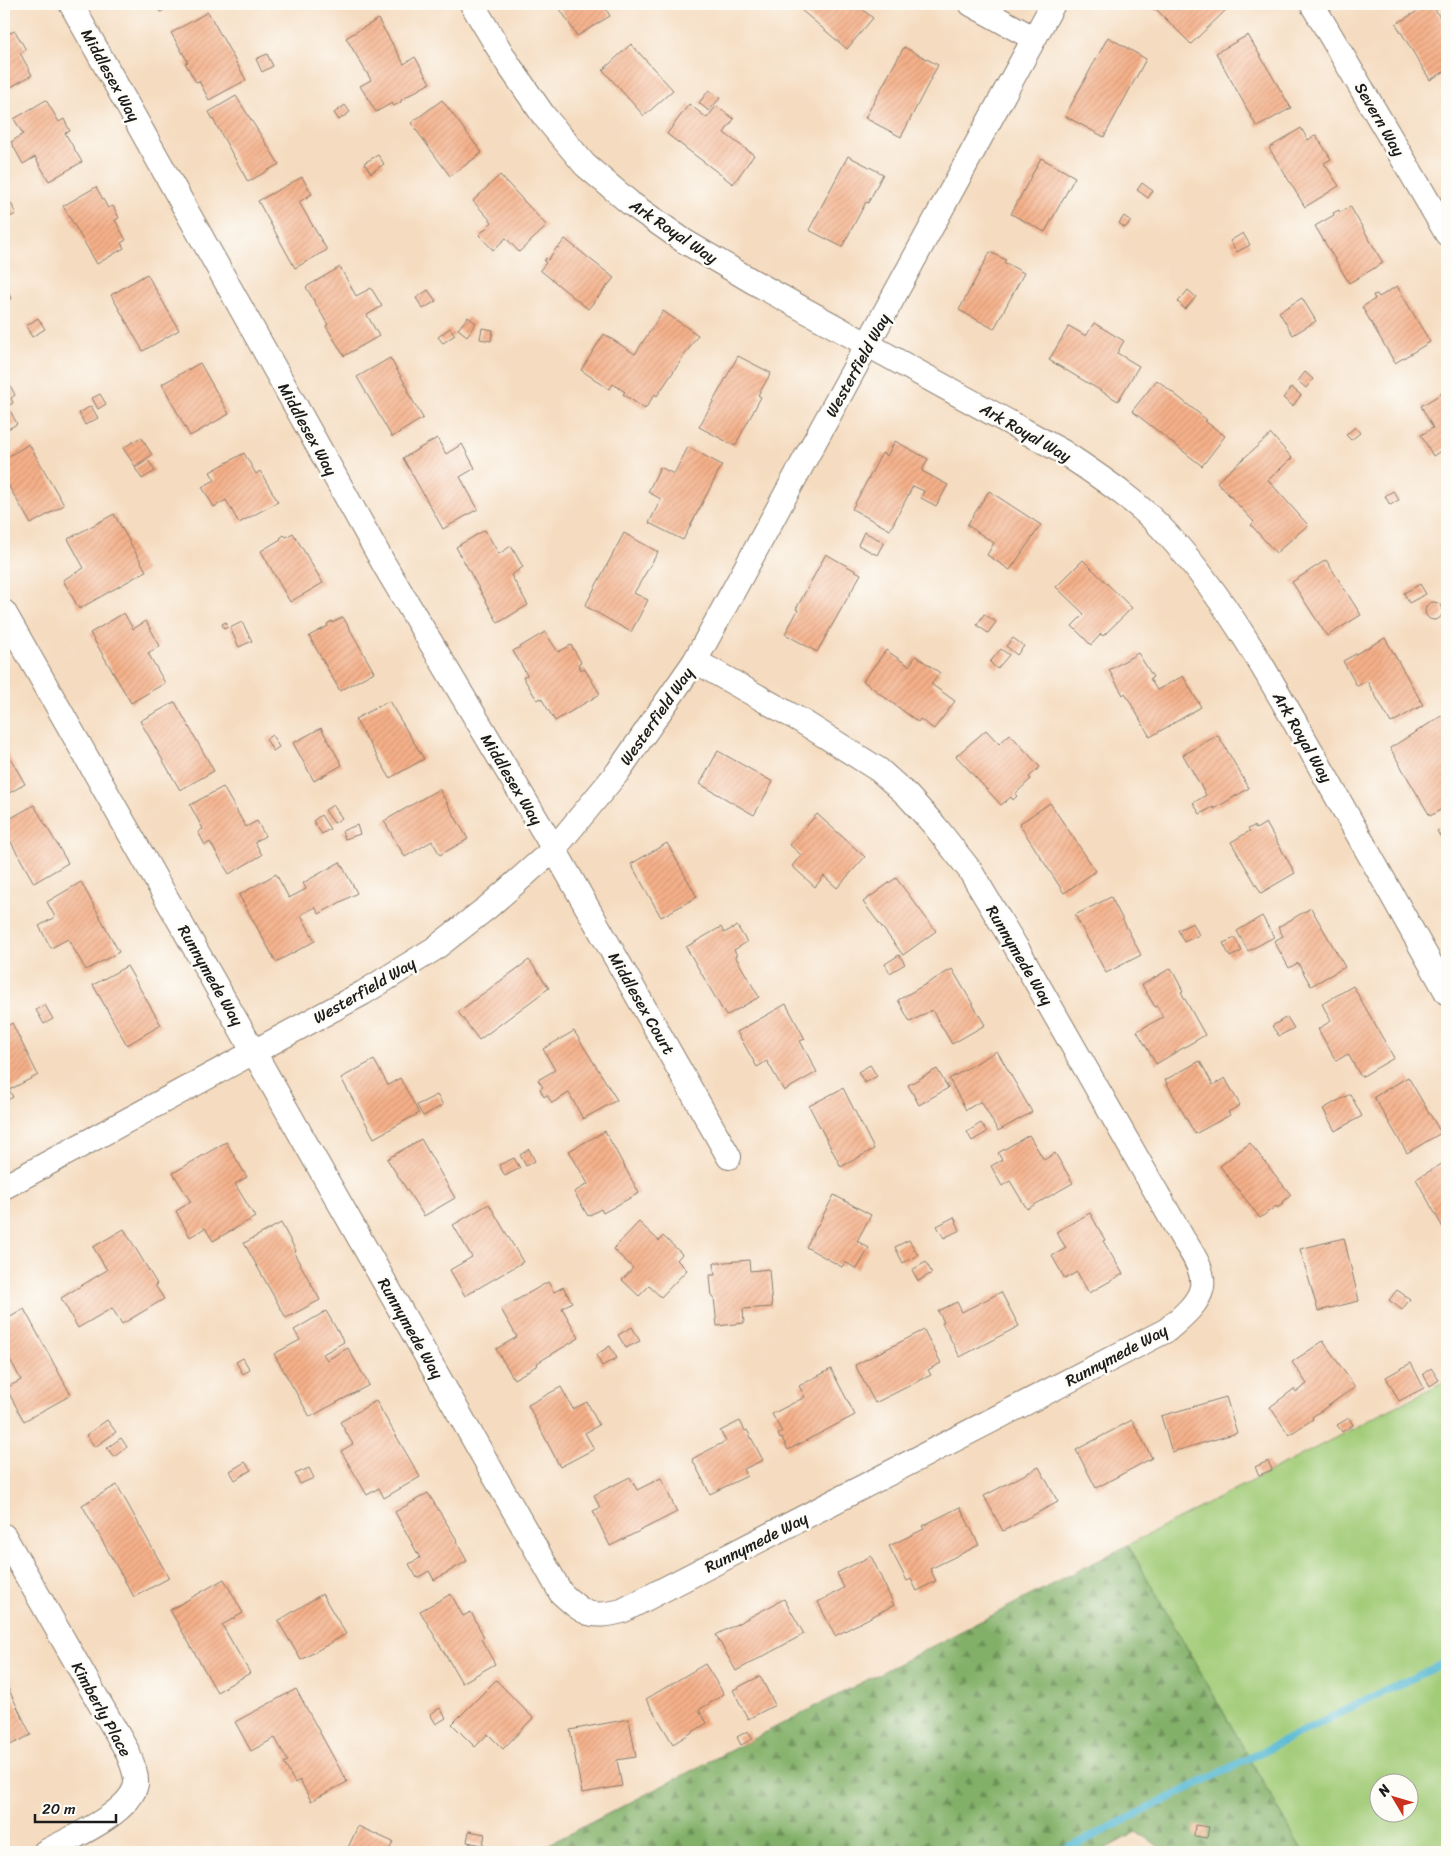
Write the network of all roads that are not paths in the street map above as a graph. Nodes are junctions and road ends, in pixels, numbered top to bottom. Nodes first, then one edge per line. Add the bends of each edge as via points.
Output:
1 (71, 4) edge
2 (472, 4) edge
3 (971, 4) edge
4 (1053, 4) edge
5 (1312, 4) edge
6 (1033, 38) junction
7 (1447, 234) edge
8 (868, 344) junction
9 (4, 612) edge
10 (11, 641) edge
11 (695, 661) junction
12 (554, 849) junction
13 (1447, 993) edge
14 (254, 1052) junction
15 (729, 1157) dead end
16 (4, 1187) edge
17 (4, 1536) edge
18 (45, 1852) edge

1 - 12 street, Middlesex Way via 385,566
2 - 8 street, Ark Royal Way via 544,116 585,164 630,203 752,281
3 - 6 street
4 - 6 street, Westerfield Way
5 - 7 street, Severn Way
6 - 8 street, Westerfield Way
8 - 11 street, Westerfield Way
8 - 13 street, Ark Royal Way via 1063,452 1142,509 1169,535 1226,609 1276,689
9 - 10 street, Runnymede Way
10 - 14 street, Runnymede Way
11 - 12 street, Westerfield Way via 617,773
11 - 14 street, Runnymede Way via 803,722 879,770 924,813 969,869 1202,1270 1204,1283 1200,1296 1188,1312 1167,1330 622,1611 590,1614 580,1610 561,1593
12 - 14 street, Westerfield Way via 488,907 434,948 363,993
12 - 15 street, Middlesex Court
14 - 16 street, Westerfield Way
17 - 18 street, Kimberly Place via 127,1750 135,1770 134,1791 126,1802 102,1820

